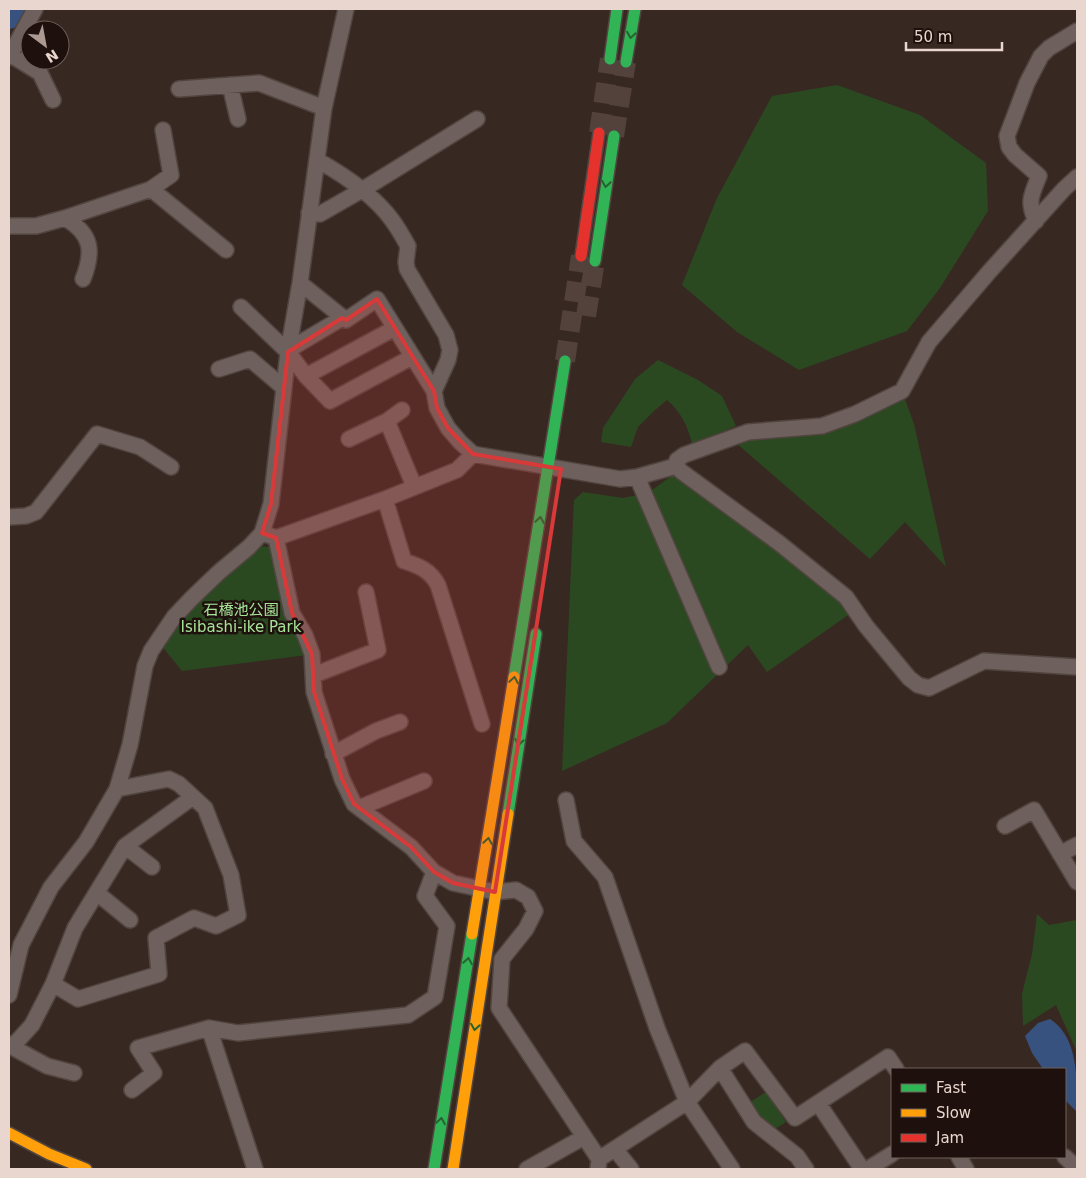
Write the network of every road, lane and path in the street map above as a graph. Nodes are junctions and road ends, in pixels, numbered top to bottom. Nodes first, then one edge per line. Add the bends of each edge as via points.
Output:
1 (35, 9) edge
2 (346, 9) edge
3 (617, 9) edge
4 (635, 9) edge
5 (1077, 31) edge
6 (10, 56) edge
7 (610, 59) tunnel mouth
8 (626, 62) tunnel mouth
9 (230, 85) junction
10 (179, 89) dead end
11 (53, 100) dead end
12 (324, 108) junction
13 (238, 119) dead end
14 (477, 119) dead end
15 (163, 130) dead end
16 (599, 134) tunnel mouth
17 (614, 136) tunnel mouth
18 (316, 160) junction
19 (1077, 177) edge
20 (151, 189) junction
21 (362, 190) junction
22 (308, 212) junction
23 (65, 218) junction
24 (1036, 221) junction
25 (9, 226) edge
26 (226, 250) dead end
27 (581, 256) tunnel mouth
28 (595, 261) tunnel mouth
29 (83, 280) dead end
30 (300, 284) junction
31 (241, 307) dead end
32 (342, 318) junction
33 (395, 328) junction
34 (288, 352) junction
35 (412, 357) junction
36 (565, 361) tunnel mouth
37 (219, 369) dead end
38 (306, 376) junction
39 (284, 388) junction
40 (434, 390) junction
41 (402, 410) dead end
42 (387, 420) junction
43 (349, 439) dead end
44 (473, 454) junction
45 (171, 466) dead end
46 (676, 466) junction
47 (558, 468) junction
48 (637, 477) junction
49 (414, 486) junction
50 (385, 499) junction
51 (9, 517) edge
52 (269, 535) junction
53 (366, 592) dead end
54 (537, 626) dead end
55 (719, 666) dead end
56 (1077, 667) edge
57 (314, 675) junction
58 (400, 722) dead end
59 (482, 724) dead end
60 (333, 754) junction
61 (424, 781) dead end
62 (117, 790) junction
63 (192, 797) junction
64 (566, 800) dead end
65 (359, 808) junction
66 (1005, 826) dead end
67 (1077, 844) edge
68 (125, 846) junction
69 (1060, 854) junction
70 (152, 867) dead end
71 (434, 872) junction
72 (1077, 882) edge
73 (480, 889) junction
74 (495, 892) junction
75 (97, 893) junction
76 (130, 920) dead end
77 (53, 984) junction
78 (9, 995) edge
79 (209, 1028) junction
80 (11, 1046) edge
81 (720, 1068) junction
82 (895, 1068) edge
83 (74, 1072) dead end
84 (132, 1090) dead end
85 (687, 1102) junction
86 (818, 1102) junction
87 (9, 1134) edge
88 (584, 1136) junction
89 (615, 1149) junction
90 (891, 1155) edge
91 (1066, 1157) edge
92 (959, 1158) edge
93 (598, 1164) edge
94 (1077, 1168) edge
95 (86, 1169) edge
96 (255, 1169) edge
97 (434, 1169) edge
98 (453, 1169) edge
99 (527, 1169) edge
100 (631, 1169) edge
101 (732, 1169) edge
102 (806, 1169) edge
103 (862, 1169) edge
104 (868, 1169) edge
105 (966, 1169) edge

1 - 6 street
2 - 12 street
3 - 7 street
4 -> 8 street
5 - 24 street via 1041,56 1007,136 1014,155 1039,176 1030,208
6 - 11 street via 40,73
9 - 10 street
9 - 12 street via 259,83
9 - 13 street
12 - 18 street
14 - 21 street
15 - 20 street via 172,175
16 - 27 street
17 -> 28 street
18 - 21 street
18 - 22 street
19 - 24 street
20 - 23 street
20 - 26 street
21 - 22 street via 320,214
21 - 40 street via 391,219 408,246 406,262 410,275 446,335 450,350 448,360
22 - 30 street
23 - 25 street via 36,226
23 - 29 street via 78,225 87,237 89,265
24 - 46 street via 929,342 902,391 822,426 748,432 684,455 677,460
30 - 32 street
30 - 34 street
31 - 34 street
32 - 33 street via 346,320 377,299
32 - 34 street
33 - 35 street
33 - 38 street
34 - 38 street
34 - 39 street
35 - 38 street via 330,401
35 - 40 street
36 - 47 street
37 - 39 street via 250,359
39 - 52 street
40 - 44 street via 437,408 448,428
41 - 42 street
42 - 43 street
42 - 49 street
44 - 47 street
44 - 49 street via 456,470
45 - 51 street via 140,447 97,434 36,512
46 - 48 street
46 - 56 street via 846,597 866,626 918,685 929,688 984,661
47 - 48 street via 620,480
73 -> 47 street
48 - 55 street
49 - 50 street
50 - 52 street
50 - 59 street via 404,562 422,567 434,576 438,584
52 - 57 street via 292,613 312,654
52 - 62 street via 218,573 192,598 174,617 151,651
53 - 57 street via 378,650
54 -> 74 street
57 - 60 street via 314,692
58 - 60 street
60 - 65 street via 354,804
61 - 65 street
62 - 63 street via 169,780 179,784
62 - 78 street via 86,842 51,887 21,945
63 - 68 street
63 - 77 street via 205,808 231,876 238,915 216,926 194,918 156,938 159,974 78,998
64 - 85 street via 574,841 605,876 657,1028
65 - 71 street via 412,847
66 - 69 street via 1034,810
67 - 69 street
68 - 70 street
68 - 75 street
69 - 72 street
71 - 73 street via 453,883
71 - 79 street via 425,896 447,926 435,998 408,1015 238,1033
73 - 74 street
97 -> 73 street
74 - 88 street via 516,890 528,897 535,911 526,929 502,959 499,1008
74 -> 98 street
75 - 76 street
75 - 77 street via 75,928
77 - 80 street via 32,1026
79 - 84 street via 138,1048 154,1073
79 - 96 street
80 - 83 street via 47,1066
81 - 85 street
81 - 86 street via 745,1051 795,1118
81 - 102 street via 754,1122 797,1156
82 - 86 street via 888,1057
85 - 89 street
85 - 101 street
86 - 103 street
87 - 95 street
88 - 93 street
88 - 99 street
89 - 93 street
89 - 100 street
90 - 104 street
91 - 94 street
92 - 105 street

